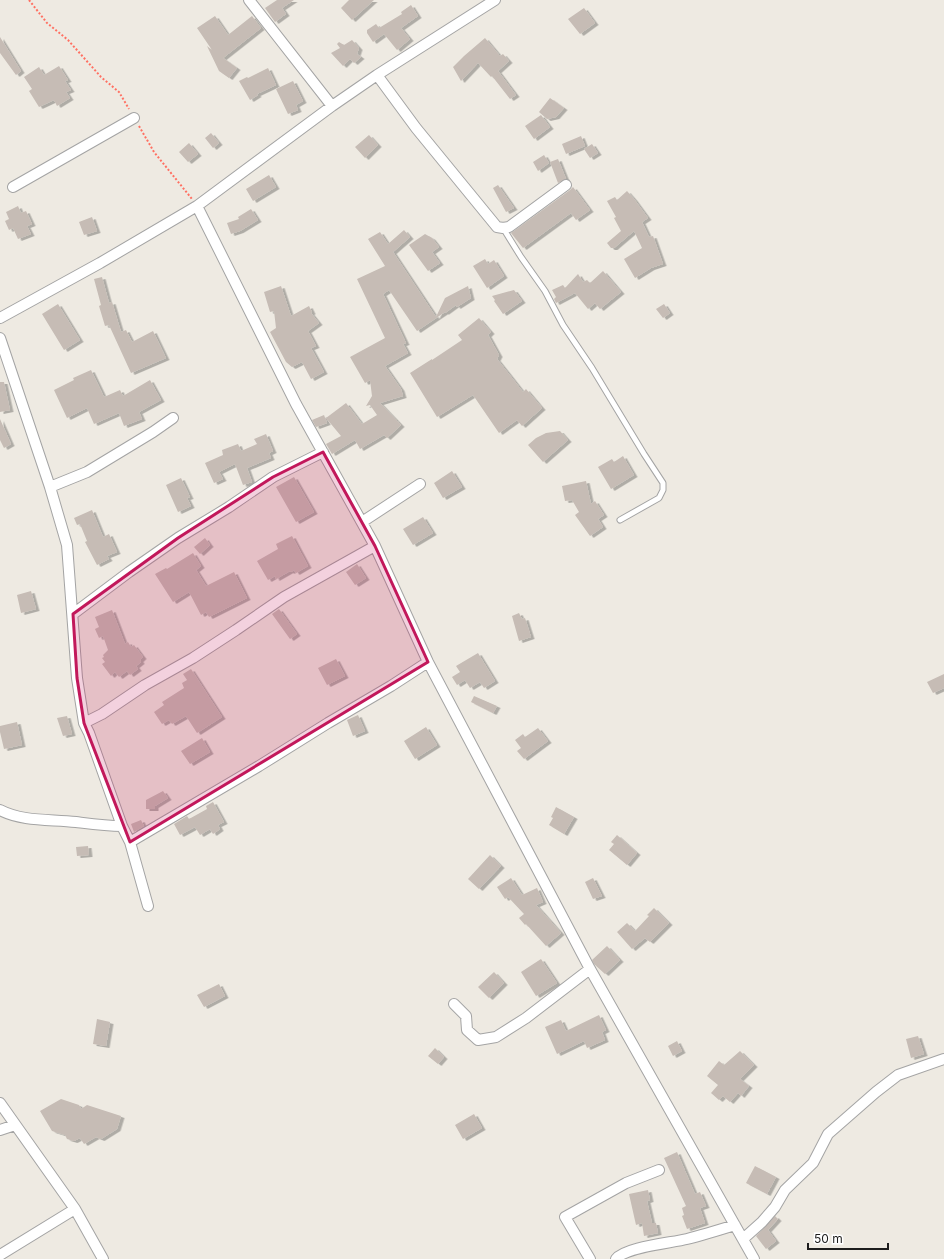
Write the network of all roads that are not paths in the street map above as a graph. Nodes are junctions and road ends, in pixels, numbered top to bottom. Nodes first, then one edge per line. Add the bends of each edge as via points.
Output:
1 (250, 0) edge
2 (495, 0) edge
3 (377, 74) junction
4 (332, 106) junction
5 (134, 118) road end
6 (566, 185) dead end
7 (13, 187) dead end
8 (197, 206) junction
9 (502, 228) junction
10 (0, 318) edge
11 (0, 338) edge
12 (173, 418) dead end
13 (322, 452) junction
14 (420, 484) dead end
15 (50, 487) junction
16 (620, 520) dead end
17 (362, 522) junction
18 (374, 546) junction
19 (73, 614) junction
20 (428, 662) junction
21 (84, 723) junction
22 (0, 810) edge
23 (122, 826) junction
24 (130, 842) junction
25 (148, 906) dead end
26 (590, 969) junction
27 (454, 1004) dead end
28 (944, 1059) edge
29 (0, 1103) edge
30 (15, 1125) junction
31 (0, 1130) edge
32 (659, 1170) dead end
33 (75, 1209) junction
34 (735, 1225) junction
35 (743, 1239) junction
36 (0, 1255) edge
37 (103, 1259) edge
38 (590, 1259) edge
39 (616, 1259) edge
40 (754, 1259) edge

1 - 4 street
2 - 3 street
3 - 4 street
3 - 9 street via 416,128 493,223
4 - 8 street
5 - 7 street
6 - 9 street via 509,227
8 - 10 street via 100,264
8 - 13 street
9 - 16 lane via 545,291 563,325 663,483 663,490 658,498
11 - 15 street
12 - 15 street via 87,472
13 - 17 street
13 - 19 street via 273,477 178,538
14 - 17 street
15 - 19 street via 67,545
17 - 18 street
18 - 20 street
18 - 21 street via 284,597 193,658
19 - 21 street
20 - 24 street
20 - 26 street
21 - 23 street
22 - 23 street via 25,818
23 - 24 street
24 - 25 street
26 - 27 street via 526,1018 496,1036 478,1040 467,1030 466,1016
26 - 34 street
28 - 35 street via 898,1075 828,1134 813,1163 785,1190 762,1222
29 - 30 street
30 - 31 street
30 - 33 street
32 - 38 street via 626,1183 565,1217
33 - 36 street
33 - 37 street
34 - 35 street
34 - 39 street via 686,1239 636,1249 619,1255
35 - 40 street

